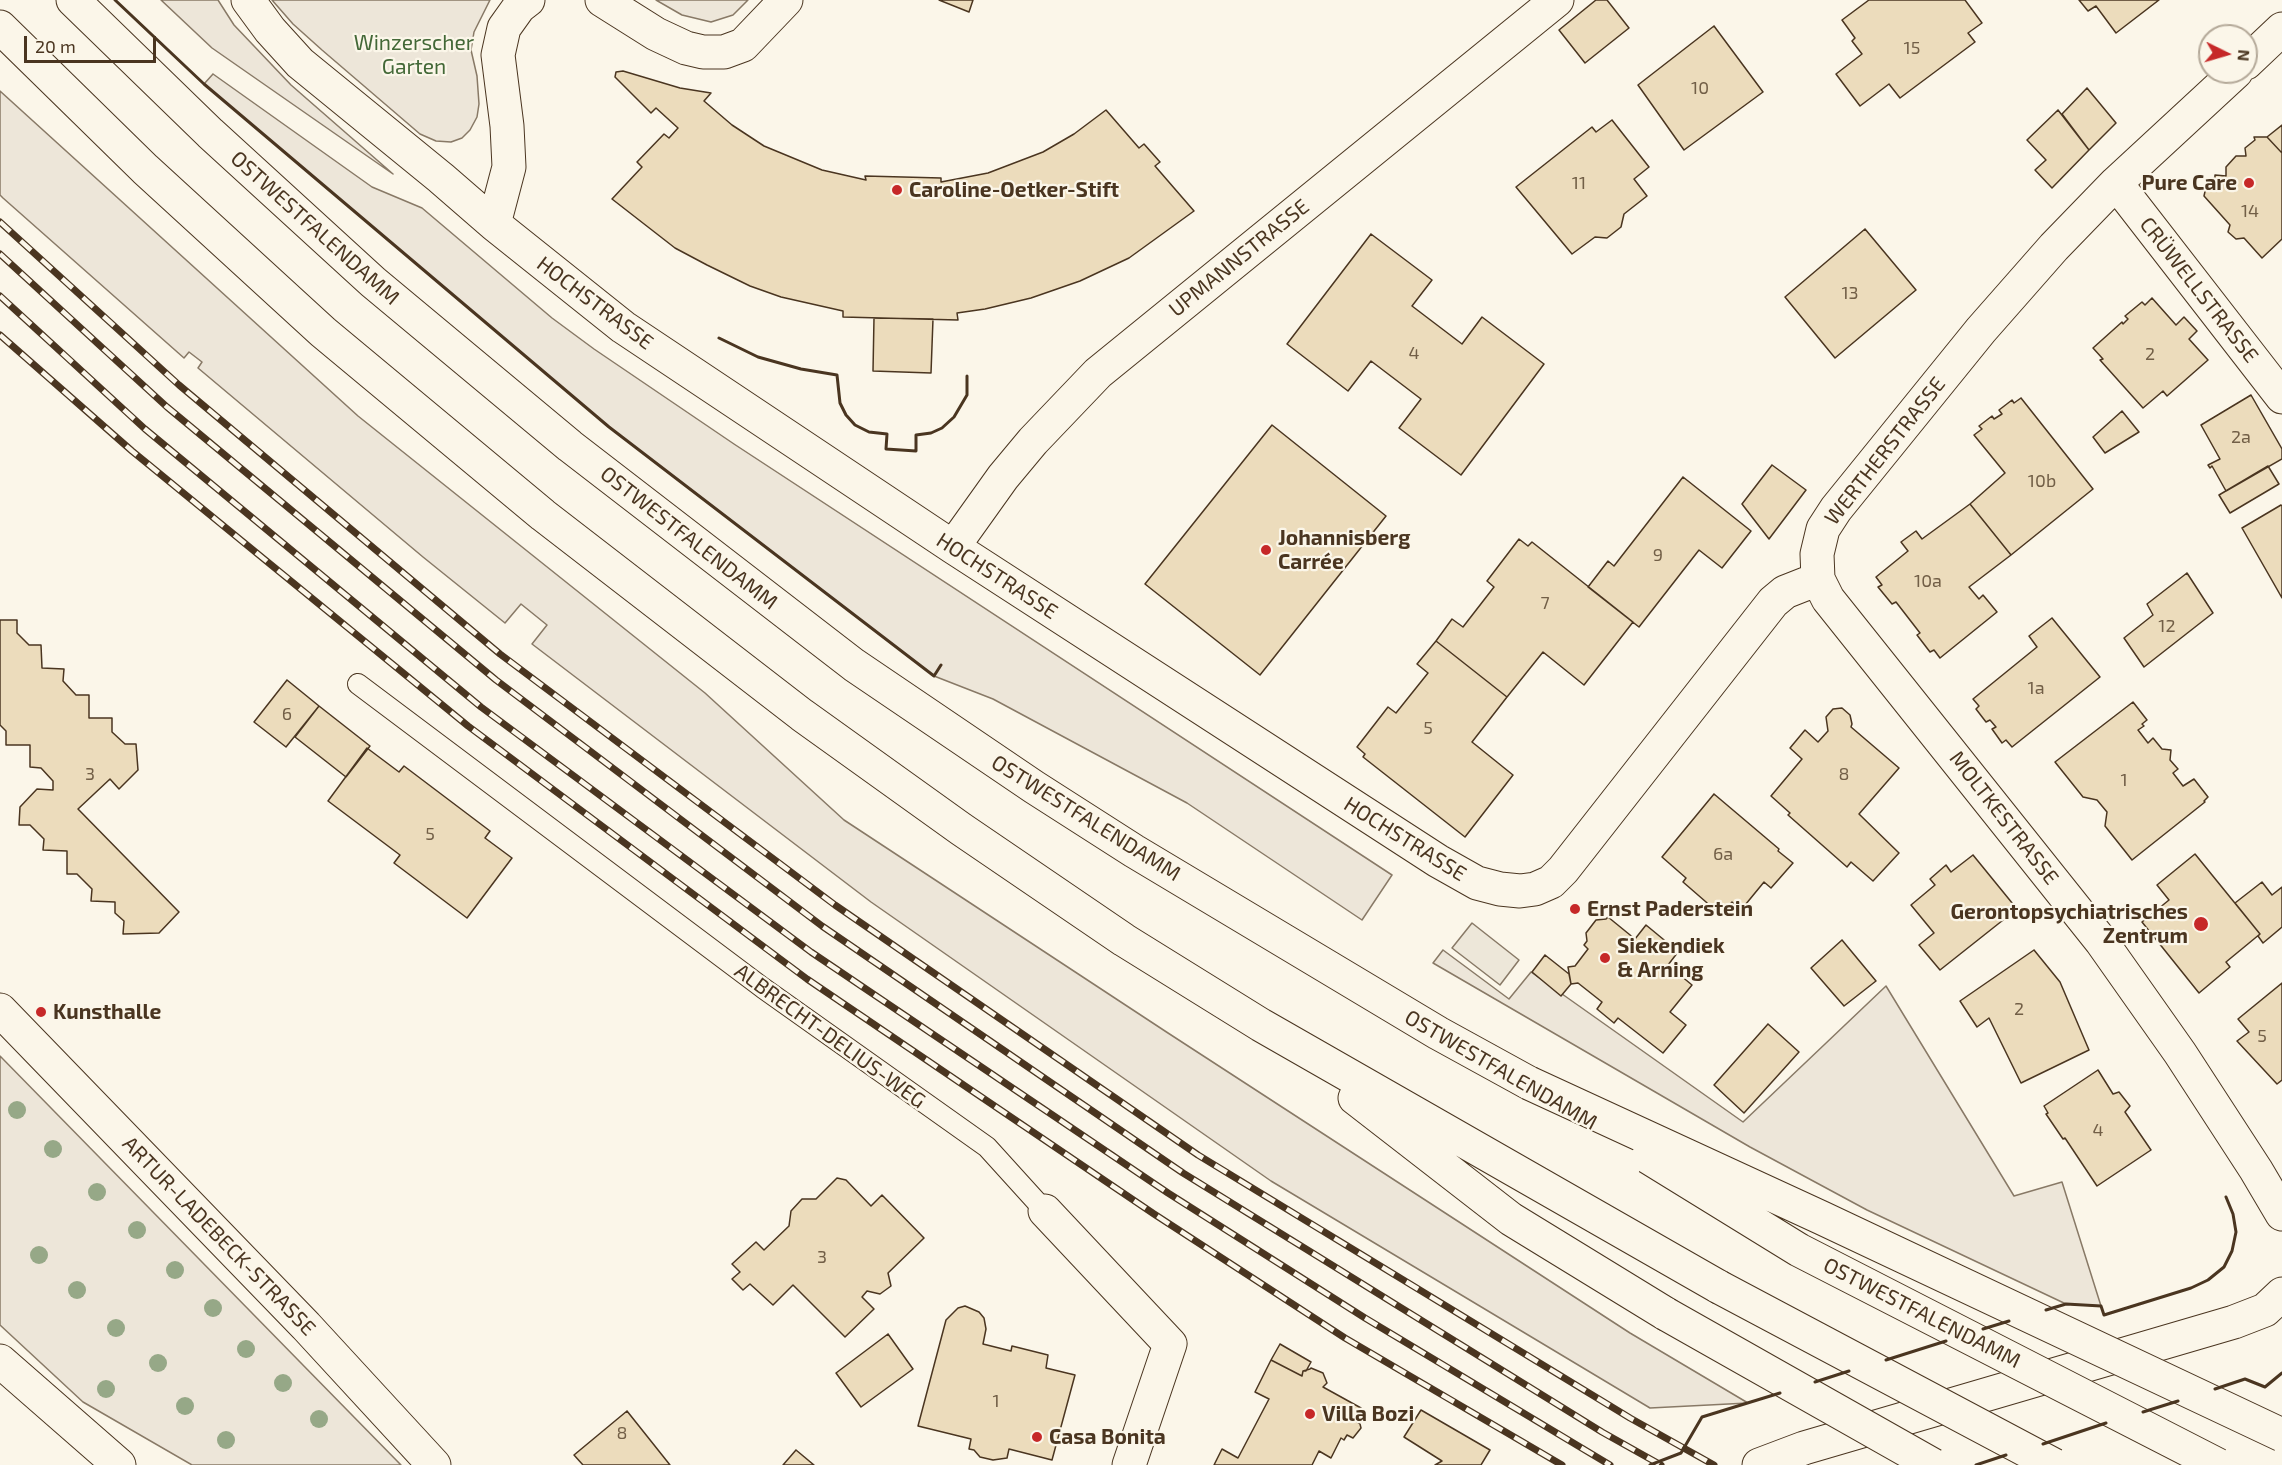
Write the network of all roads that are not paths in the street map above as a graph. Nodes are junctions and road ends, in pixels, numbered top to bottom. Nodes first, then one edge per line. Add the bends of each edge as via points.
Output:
1 (73, 0) edge
2 (248, 0) edge
3 (528, 0) edge
4 (602, 0) edge
5 (786, 0) edge
6 (1557, 0) edge
7 (0, 27) edge
8 (2282, 29) edge
9 (2258, 52) edge
10 (2223, 84) edge
11 (2116, 183) junction
12 (494, 224) junction
13 (2282, 397) edge
14 (952, 547) junction
15 (1818, 579) junction
16 (358, 684) dead end
17 (0, 1011) edge
18 (1261, 1025) junction
19 (1529, 1083) junction
20 (1045, 1211) joint
21 (2282, 1214) edge
22 (2282, 1293) edge
23 (5, 1375) edge
24 (2282, 1435) edge
25 (119, 1465) edge
26 (434, 1465) edge
27 (1129, 1465) edge
28 (1759, 1465) edge
29 (1933, 1465) edge
30 (2054, 1465) edge
31 (2218, 1465) edge

1 - 19 main road, OSTWESTFALENDAMM via 373,282 570,446 854,665 1134,850 1438,1033
2 - 12 main road, HOCHSTRASSE via 300,63
3 - 12 main road via 504,28 498,55 509,167
4 - 5 main road via 686,48 724,52 743,45
6 - 14 main road, UPMANNSTRASSE via 1098,373 1033,441
7 - 18 main road via 145,169 323,332 543,515 802,715 961,830 1124,940
8 - 9 main road
10 - 11 main road, WERTHERSTRASSE
11 - 13 main road, CRÜWELLSTRASSE
11 - 15 main road, WERTHERSTRASSE via 1981,330 1836,509 1823,529 1817,554
12 - 14 main road, HOCHSTRASSE via 623,327
14 - 15 main road, HOCHSTRASSE via 1451,870 1477,883 1520,891 1551,882 1563,870 1773,602 1785,592
15 - 21 main road, MOLTKESTRASSE via 1828,598 2101,941 2187,1062
16 - 20 lane, ALBRECHT-DELIUS-WEG via 753,981 987,1147
17 - 26 main road, ARTUR-LADEBECK-STRASSE via 306,1326
18 - 29 main road, bridge via 1511,1219 1666,1314
18 - 30 main road, bridge via 1719,1287
19 - 24 main road, bridge
19 - 31 main road, OSTWESTFALENDAMM, bridge via 1799,1250
20 - 27 main road, ALBRECHT-DELIUS-WEG via 1170,1344
22 - 28 main road via 2265,1310 2234,1322 1804,1448
23 - 25 main road

